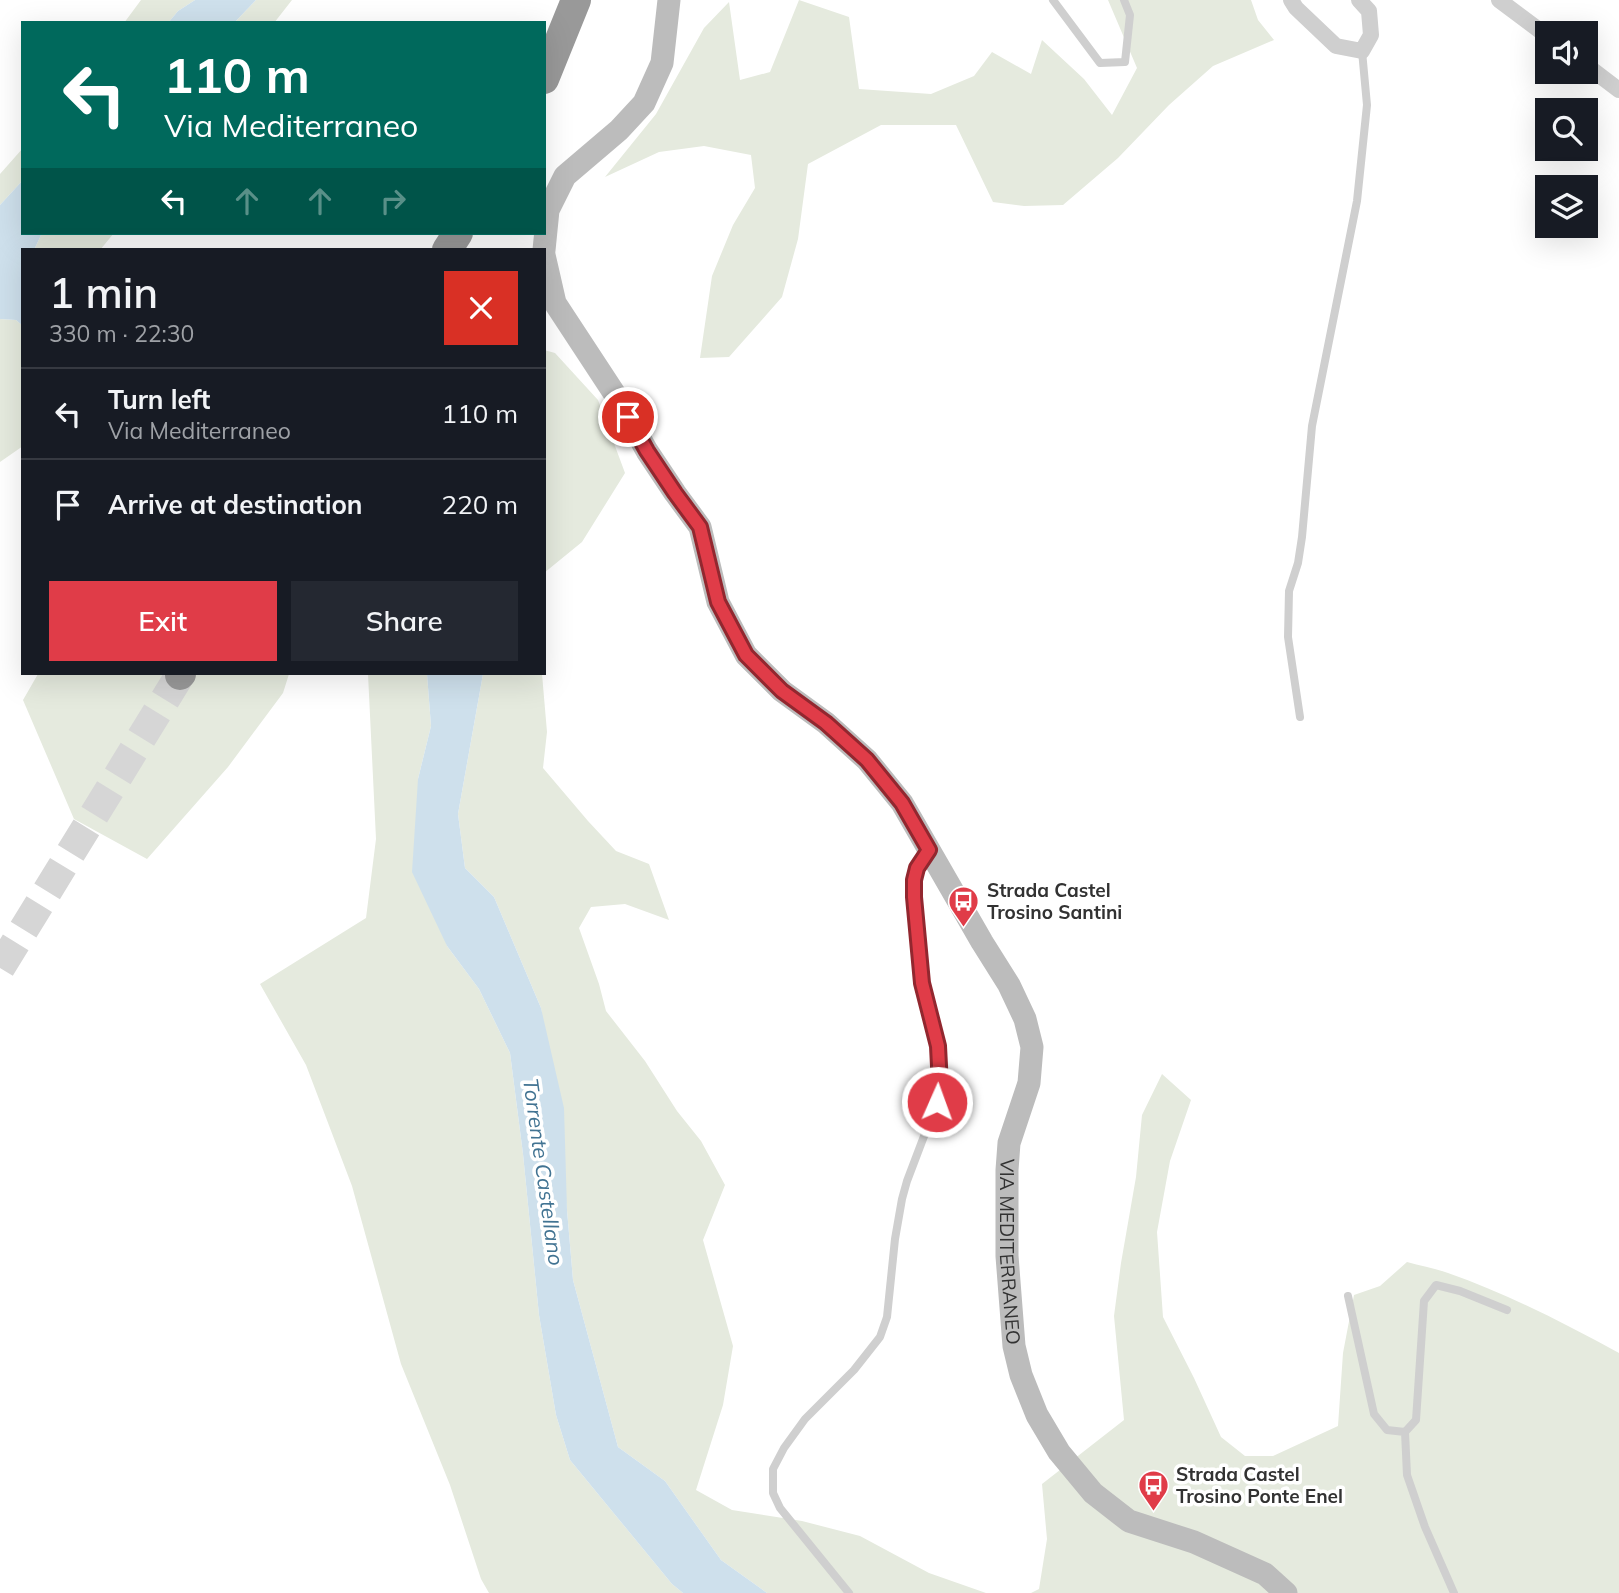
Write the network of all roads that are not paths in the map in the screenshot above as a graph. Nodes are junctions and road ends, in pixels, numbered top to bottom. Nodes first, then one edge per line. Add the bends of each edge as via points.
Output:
1 (576, 0) edge
2 (669, 0) edge
3 (1053, 0) edge
4 (1124, 0) edge
5 (1291, 0) edge
6 (1359, 0) edge
7 (1499, 0) edge
8 (1535, 27) edge
9 (1362, 51) junction
10 (546, 74) edge
11 (1598, 74) edge
12 (1619, 90) edge
13 (546, 231) edge
14 (546, 261) edge
15 (1300, 717) dead end
16 (929, 850) junction
17 (1349, 1296) dead end
18 (1507, 1310) dead end
19 (1405, 1432) junction
20 (849, 1593) edge
21 (1286, 1593) edge
22 (1454, 1593) edge

1 - 10 highway
2 - 13 street, VIA MEDITERRANEO via 662,63 644,103 565,176 548,210
3 - 4 lane via 1100,63 1125,62 1130,15
5 - 9 street via 1336,46
6 - 9 street via 1369,12 1371,35
7 - 8 street
9 - 15 lane via 1367,105 1357,201 1312,426 1300,550 1289,591 1287,637
11 - 12 street
14 - 16 street, VIA MEDITERRANEO via 555,303 700,527 718,602 746,655 782,691 867,760 902,803
16 - 20 lane via 914,880 915,914 922,983 938,1046 940,1086 902,1199 887,1317 880,1337 805,1419 773,1469 773,1493 780,1508
16 - 21 street, VIA MEDITERRANEO via 1009,985 1032,1047 1029,1083 1009,1143 1007,1244 1014,1346 1037,1415 1059,1452 1093,1493 1129,1521 1194,1542 1265,1574
17 - 19 lane via 1374,1414 1387,1430
18 - 19 lane via 1436,1285 1424,1301 1416,1420
19 - 22 lane via 1407,1475

